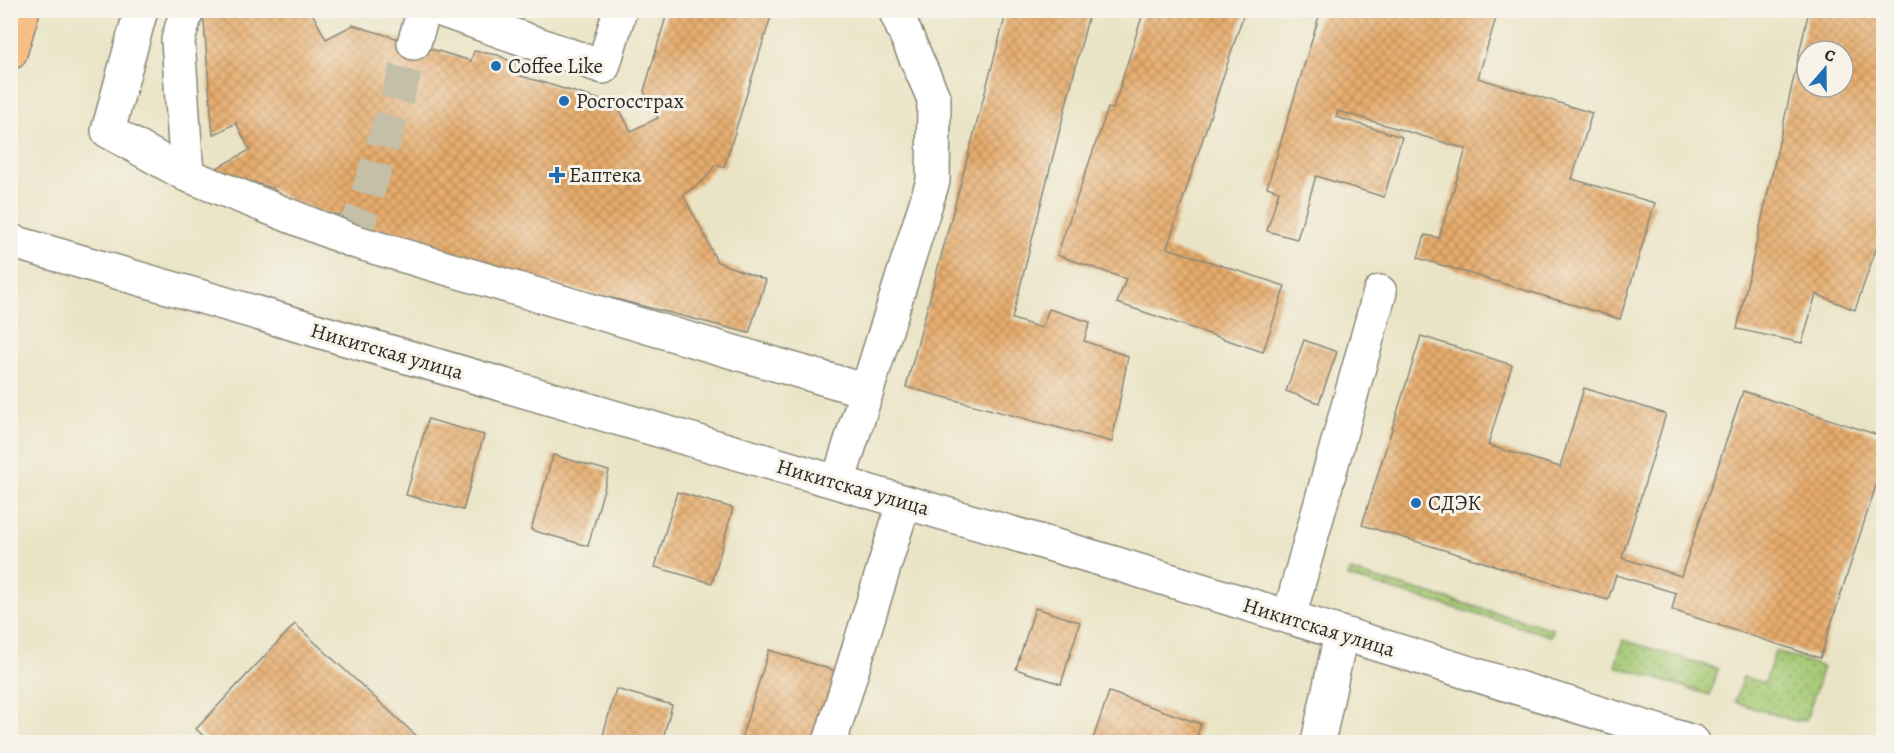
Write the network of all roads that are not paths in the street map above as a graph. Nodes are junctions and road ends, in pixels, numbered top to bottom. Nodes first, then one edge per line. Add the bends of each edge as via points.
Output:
1 (23, 10) edge
2 (141, 10) edge
3 (187, 10) edge
4 (424, 10) edge
5 (441, 10) edge
6 (620, 10) edge
7 (895, 10) edge
8 (414, 43) tunnel mouth
9 (10, 53) edge
10 (187, 175) junction
11 (10, 241) edge
12 (1380, 292) dead end
13 (867, 391) junction
14 (838, 482) junction
15 (904, 502) junction
16 (1289, 617) junction
17 (1341, 634) junction
18 (830, 742) edge
19 (1318, 742) edge
20 (1693, 742) edge

1 - 9 main road
2 - 10 street via 108,131
3 - 10 street via 178,40
4 - 8 street
5 - 6 street via 603,67
7 - 13 street via 934,99 933,181
10 - 13 street via 353,241
11 - 14 street, Никитская улица
12 - 16 street
13 - 14 street
14 - 15 street, Никитская улица
15 - 16 street, Никитская улица
15 - 18 street
16 - 17 street, Никитская улица
17 - 19 street
17 - 20 street, Никитская улица

